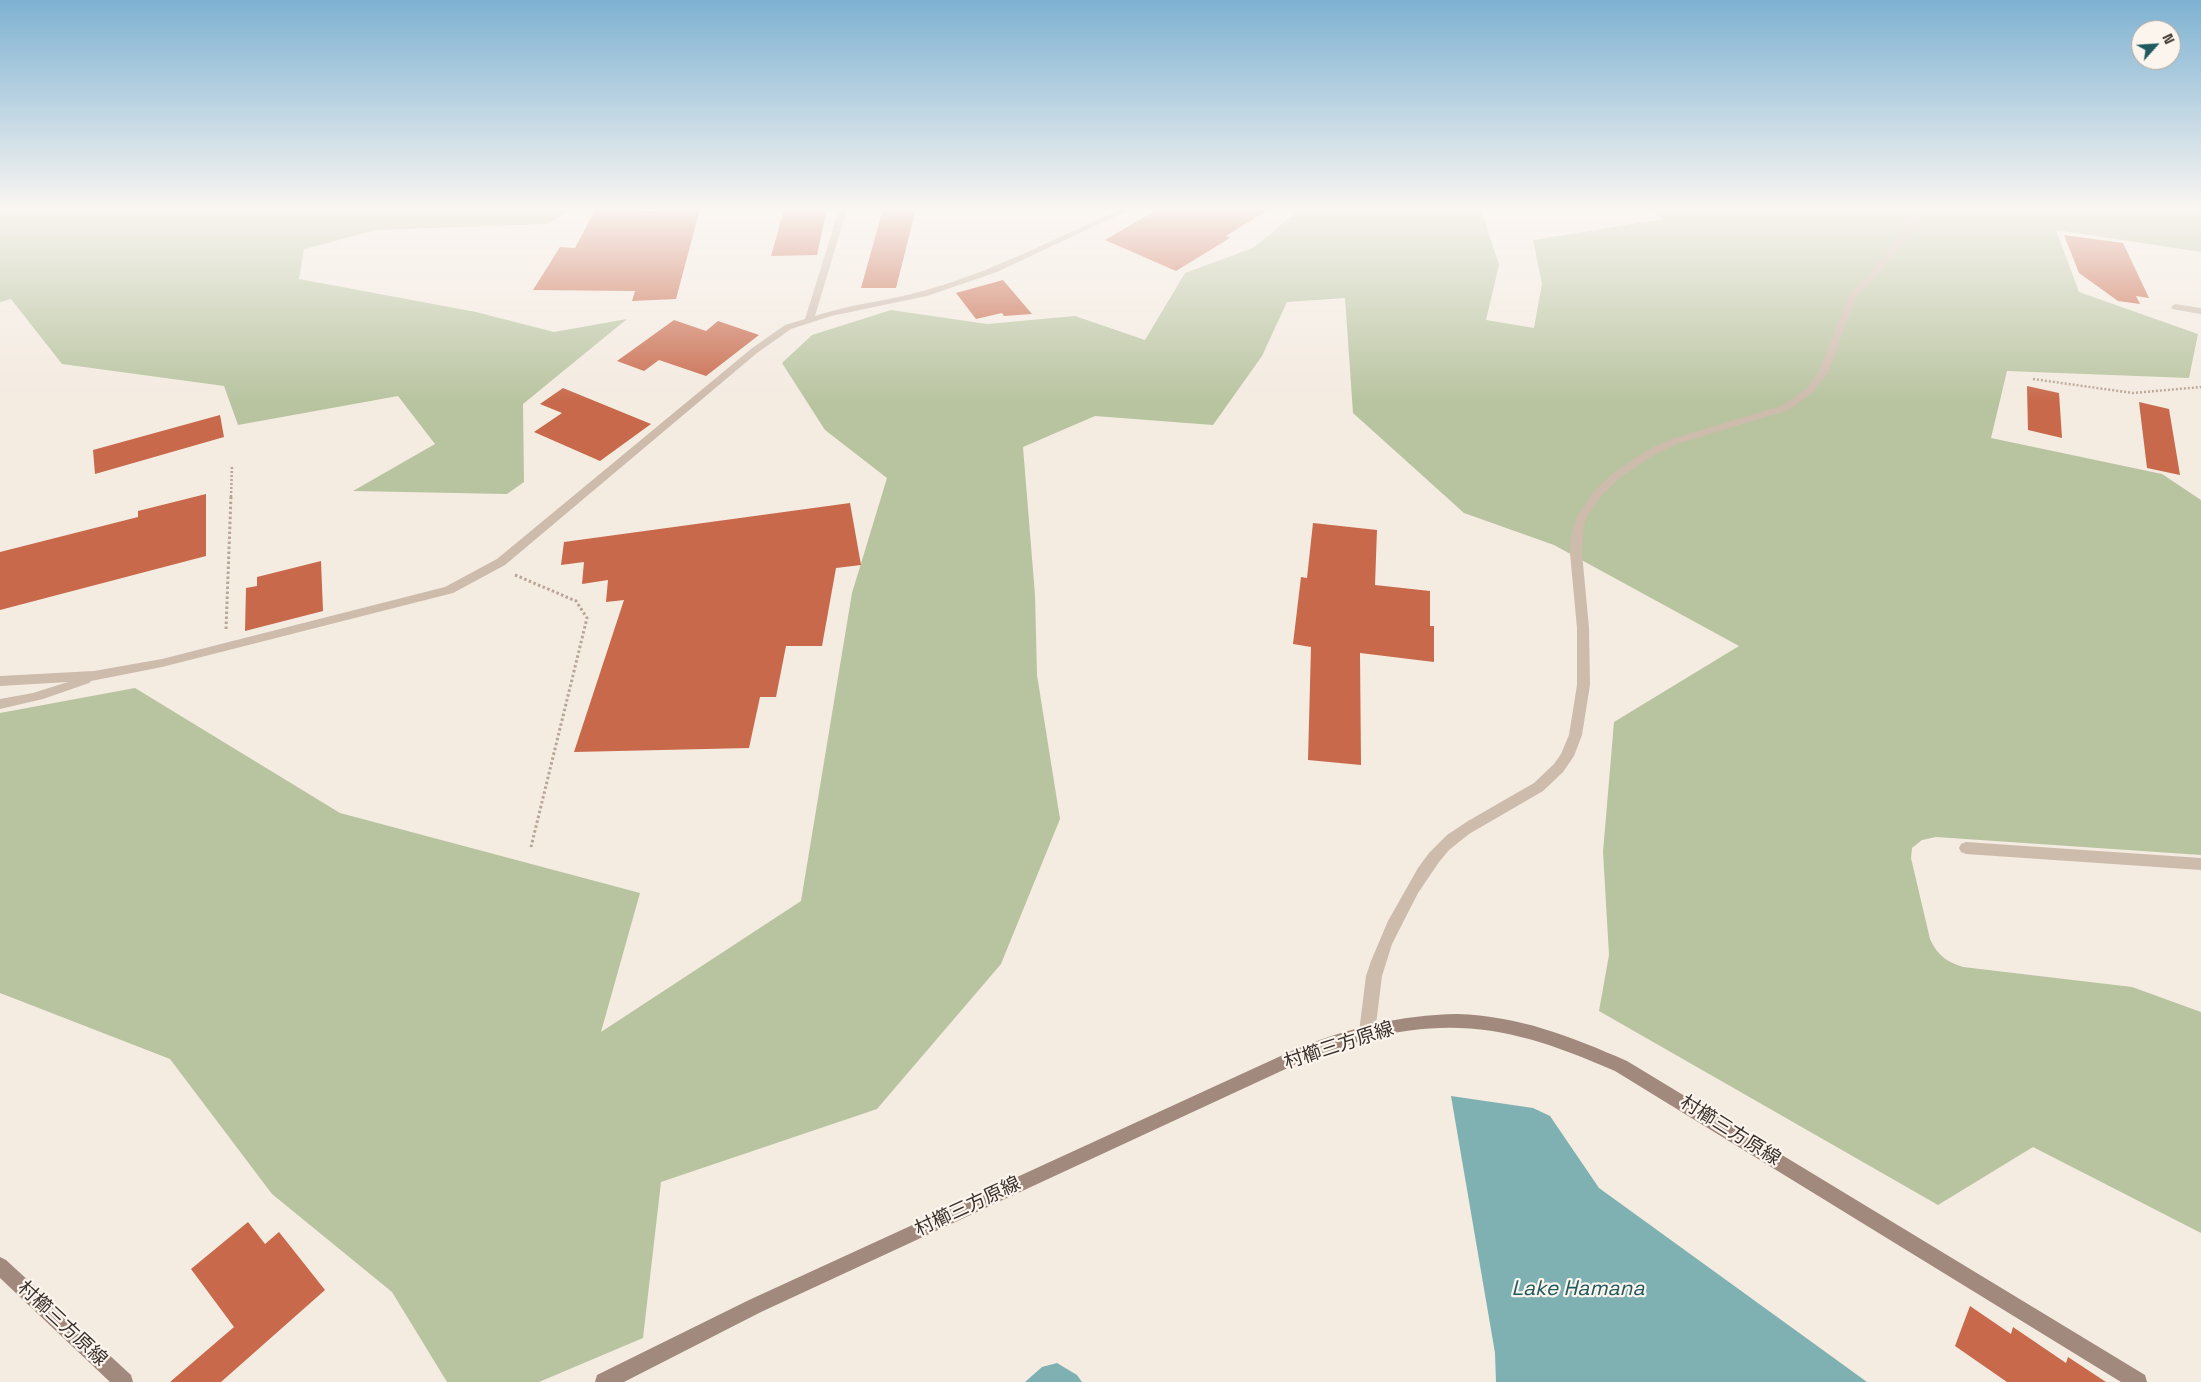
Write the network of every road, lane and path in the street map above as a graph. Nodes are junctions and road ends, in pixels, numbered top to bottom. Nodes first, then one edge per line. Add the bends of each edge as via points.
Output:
1 (823, 273) edge
2 (985, 273) edge
3 (1874, 273) edge
4 (2175, 307) dead end
5 (2201, 311) edge
6 (809, 319) junction
7 (2033, 379) dead end
8 (2201, 387) edge
9 (232, 465) dead end
10 (494, 566) junction
11 (225, 647) junction
12 (94, 676) junction
13 (0, 681) edge
14 (0, 704) edge
15 (531, 848) dead end
16 (1966, 848) dead end
17 (2201, 864) edge
18 (1367, 1032) junction
19 (0, 1266) edge
20 (124, 1382) edge
21 (604, 1382) edge
22 (2138, 1382) edge

1 - 6 street
2 - 6 street via 924,294
3 - 18 street via 1853,294 1822,373 1802,398 1785,408 1676,441 1651,452 1616,476 1589,504 1581,518 1577,536 1584,663 1575,735 1568,754 1550,780 1458,834 1430,863 1381,952 1374,976
4 - 5 street
6 - 10 street via 788,327 754,351
7 - 8 path via 2133,393
9 - 11 path
10 - 11 street via 449,590
10 - 15 path via 576,601 587,618
11 - 12 street
12 - 13 street
12 - 14 street via 56,692
16 - 17 street
18 - 21 main road, 村櫛三方原線 via 1302,1054 1148,1123 755,1306
18 - 22 main road, 村櫛三方原線 via 1411,1024 1456,1021 1510,1026 1577,1047 1621,1066
19 - 20 main road, 村櫛三方原線

